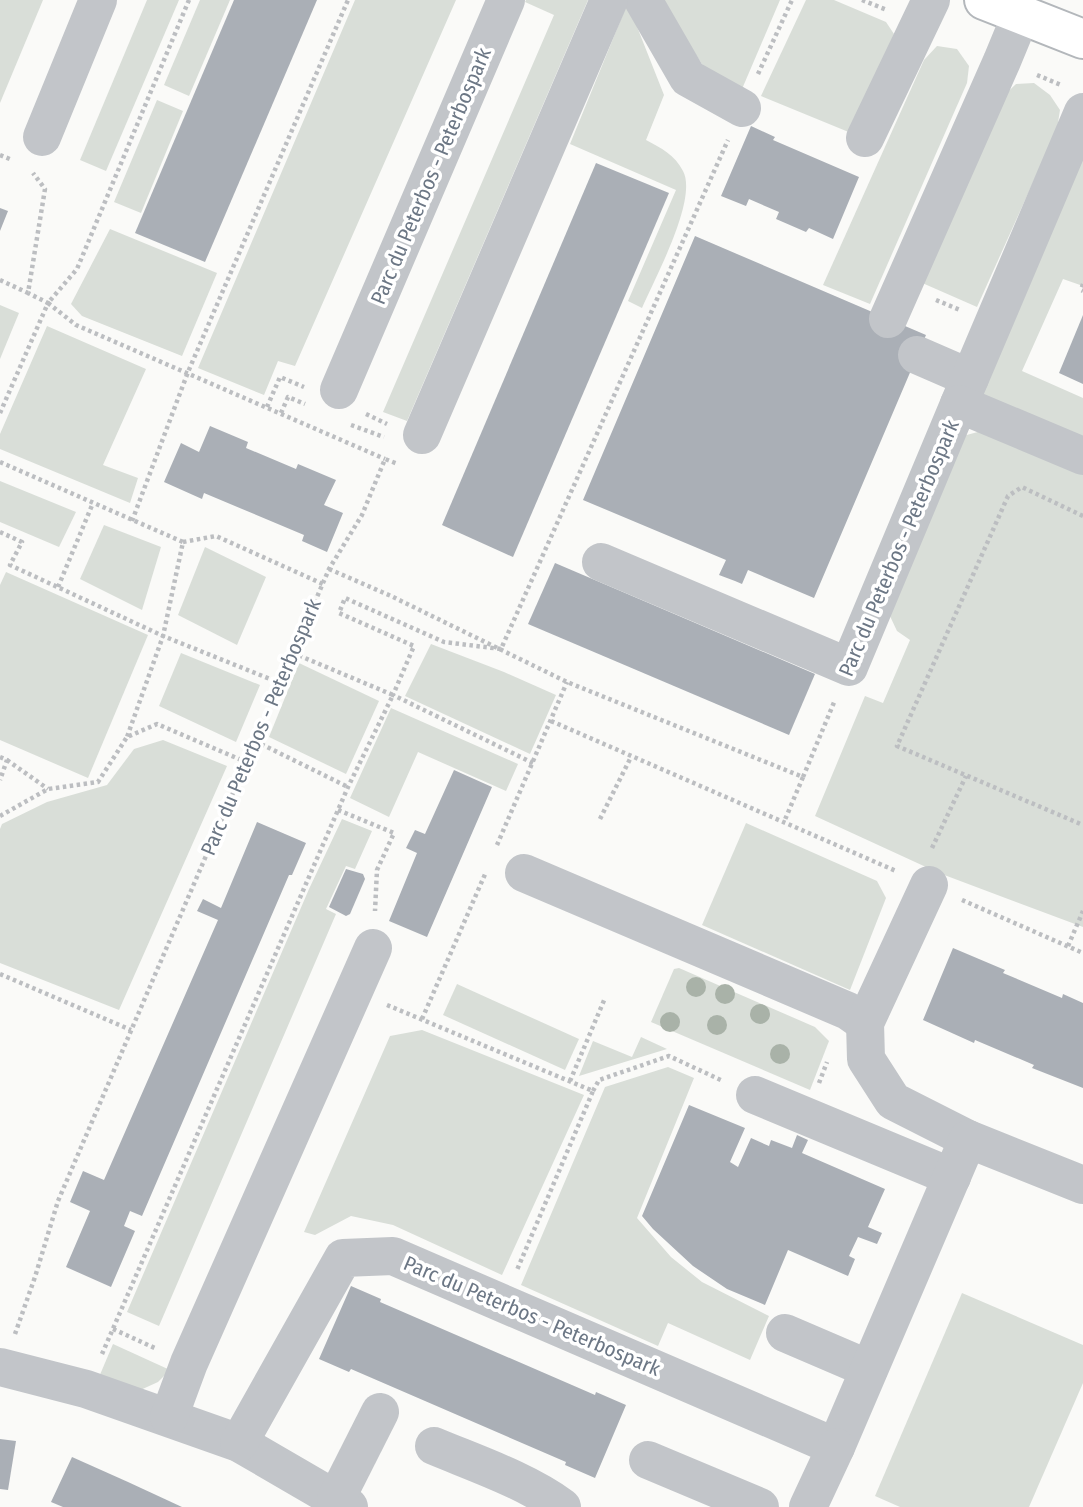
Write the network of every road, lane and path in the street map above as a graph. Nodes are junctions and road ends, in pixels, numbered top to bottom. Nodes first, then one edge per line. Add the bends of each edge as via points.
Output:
1 (98, 0) edge
2 (189, 0) edge
3 (348, 0) edge
4 (506, 0) edge
5 (610, 0) edge
6 (643, 0) edge
7 (793, 0) edge
8 (931, 0) edge
9 (984, 0) edge
10 (1021, 15) junction
11 (1083, 39) edge
12 (742, 108) junction
13 (1083, 112) edge
14 (865, 138) dead end
15 (35, 152) joint
16 (0, 280) edge
17 (1083, 284) edge
18 (1083, 291) edge
19 (28, 293) junction
20 (928, 296) dead end
21 (48, 303) junction
22 (964, 313) dead end
23 (888, 319) dead end
24 (917, 355) dead end
25 (188, 372) junction
26 (299, 385) dead end
27 (339, 390) dead end
28 (964, 391) junction
29 (267, 407) junction
30 (0, 414) edge
31 (422, 435) joint
32 (1083, 456) edge
33 (384, 459) junction
34 (0, 462) edge
35 (93, 503) junction
36 (1083, 516) edge
37 (132, 521) junction
38 (0, 532) edge
39 (183, 542) junction
40 (601, 562) dead end
41 (329, 569) junction
42 (323, 584) junction
43 (58, 587) junction
44 (163, 636) junction
45 (501, 649) junction
46 (293, 653) junction
47 (849, 667) junction
48 (280, 683) junction
49 (393, 695) junction
50 (551, 721) dead end
51 (127, 737) junction
52 (255, 741) junction
53 (0, 757) edge
54 (631, 757) junction
55 (7, 760) junction
56 (246, 762) junction
57 (533, 763) dead end
58 (966, 776) junction
59 (803, 777) junction
60 (0, 780) edge
61 (348, 787) junction
62 (48, 789) junction
63 (338, 810) junction
64 (0, 816) edge
65 (600, 819) dead end
66 (784, 822) junction
67 (1083, 825) edge
68 (524, 873) dead end
69 (923, 882) junction
70 (1083, 911) edge
71 (1068, 946) junction
72 (373, 948) joint
73 (1083, 953) edge
74 (0, 974) edge
75 (354, 991) junction
76 (606, 998) dead end
77 (865, 1023) junction
78 (131, 1030) junction
79 (570, 1081) junction
80 (593, 1091) junction
81 (755, 1095) joint
82 (968, 1139) junction
83 (952, 1177) junction
84 (1083, 1185) edge
85 (503, 1303) junction
86 (113, 1329) junction
87 (785, 1333) dead end
88 (189, 1363) junction
89 (1, 1367) edge
90 (869, 1369) junction
91 (86, 1389) junction
92 (380, 1412) dead end
93 (169, 1417) junction
94 (239, 1443) junction
95 (434, 1446) dead end
96 (835, 1447) junction
97 (648, 1460) dead end
98 (343, 1503) edge
99 (562, 1507) edge
100 (760, 1507) edge
101 (808, 1507) edge

1 - 15 street
2 - 21 path via 77,269
3 - 25 path
4 - 27 street, Parc du Peterbos - Peterbospark
5 - 31 street
6 - 12 street via 688,78
7 - 12 path
8 - 14 street
9 - 10 main road
10 - 11 main road
10 - 23 street
12 - 45 path
13 - 28 street
15 - 19 path via 45,189
16 - 19 path
17 - 18 path
19 - 21 path
20 - 22 path
21 - 25 path via 76,325
21 - 30 path
24 - 28 street
25 - 29 path
25 - 37 path
26 - 29 path via 280,377
28 - 32 street, Parc du Peterbos - Peterbospark
28 - 47 street, Parc du Peterbos - Peterbospark
29 - 33 path
31 - 33 path via 405,463
33 - 41 path, Parc du Peterbos - Peterbospark via 362,515
34 - 35 path
35 - 37 path
35 - 43 path
36 - 58 path via 1022,487 1008,496 897,746
37 - 39 path
38 - 43 path via 22,542 10,565
39 - 42 path via 216,536
39 - 44 path
40 - 47 street
41 - 42 path, Parc du Peterbos - Peterbospark
41 - 45 path
42 - 46 path, Parc du Peterbos - Peterbospark
43 - 44 path
44 - 48 path
44 - 51 path
45 - 49 path via 444,642 345,598 339,613 414,646
45 - 59 path via 567,682
46 - 48 path, Parc du Peterbos - Peterbospark
46 - 49 path
47 - 59 path, Parc du Peterbos - Peterbospark
48 - 52 path, Parc du Peterbos - Peterbospark
49 - 57 path
49 - 61 path
50 - 54 path
51 - 56 path via 157,724
51 - 62 path via 98,782
52 - 56 path, Parc du Peterbos - Peterbospark
52 - 61 path
53 - 55 path
54 - 65 path
54 - 66 path
55 - 60 path
55 - 62 path
56 - 78 path, Parc du Peterbos - Peterbospark
58 - 67 path
58 - 69 path
59 - 66 path, Parc du Peterbos - Peterbospark
61 - 63 path
62 - 64 path
63 - 72 path via 394,832 377,870
63 - 86 path
66 - 69 path
68 - 77 street via 848,1010
69 - 71 path
69 - 77 street
70 - 71 path
71 - 73 path
72 - 75 street
74 - 78 path
75 - 79 path
75 - 88 street
76 - 79 path
77 - 82 street via 866,1059 893,1101
78 - 89 path, Parc du Peterbos - Peterbospark via 58,1200
79 - 80 path
80 - 81 path via 599,1080 669,1056
80 - 85 path
81 - 83 street
82 - 83 street
82 - 84 street
83 - 90 street
85 - 94 street, Parc du Peterbos - Peterbospark via 393,1256 343,1258
85 - 96 street, Parc du Peterbos - Peterbospark
86 - 88 path
86 - 91 path
87 - 90 street
88 - 93 street
89 - 91 street
90 - 96 street
91 - 93 street
92 - 98 street
93 - 94 street
94 - 98 street
95 - 99 street
96 - 101 street
97 - 100 street

